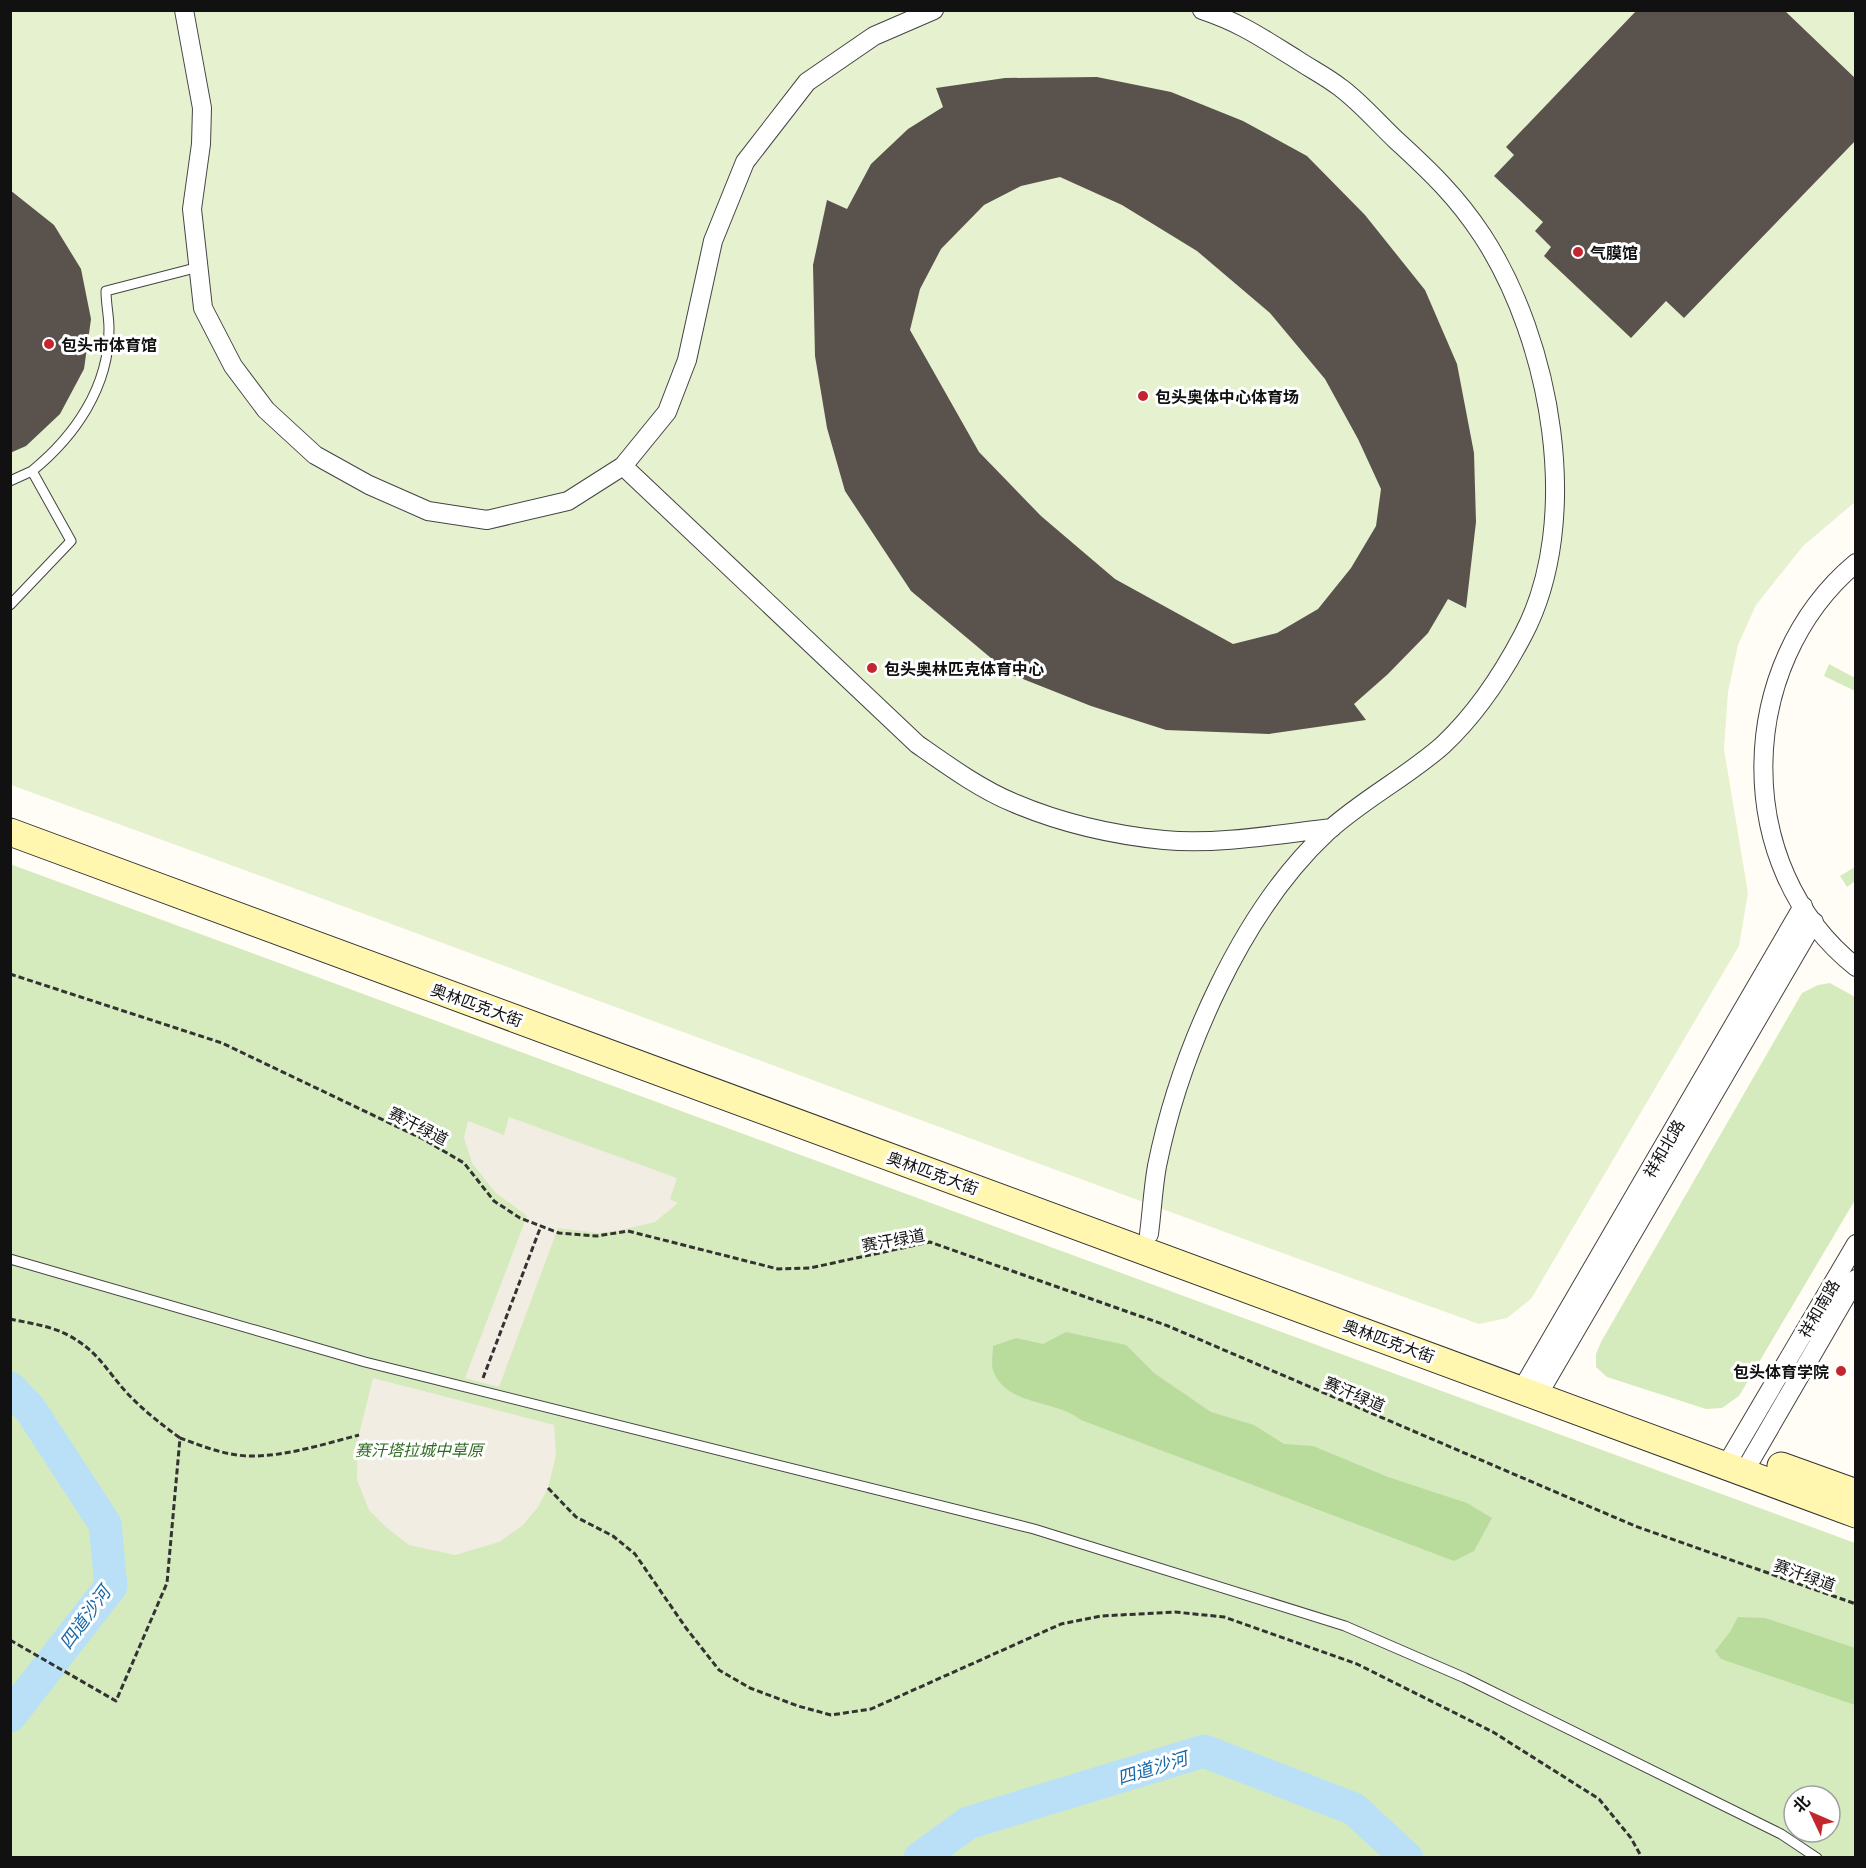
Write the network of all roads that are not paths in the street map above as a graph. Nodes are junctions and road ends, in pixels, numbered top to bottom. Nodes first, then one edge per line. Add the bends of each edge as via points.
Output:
1 (184, 10) edge
2 (934, 10) edge
3 (1202, 10) edge
4 (199, 267) junction
5 (622, 466) junction
6 (32, 471) junction
7 (10, 481) edge
8 (1856, 563) edge
9 (10, 605) edge
10 (10, 816) edge
11 (1332, 828) junction
12 (10, 832) edge
13 (1803, 906) junction
14 (1814, 922) junction
15 (1856, 967) edge
16 (1149, 1234) junction
17 (1856, 1244) edge
18 (10, 1259) edge
19 (1856, 1279) edge
20 (1535, 1385) junction
21 (1739, 1460) junction
22 (1856, 1493) edge
23 (1856, 1514) edge
24 (1816, 1857) edge

1 - 4 street via 202,108 192,208
2 - 5 street via 874,36 807,82 746,162 713,241 687,360 667,412
3 - 11 street via 1236,21 1341,88 1451,192 1484,238 1515,295 1536,358 1549,417 1557,492 1548,566 1526,630 1494,686 1442,745
4 - 5 street via 204,308 233,366 266,410 315,455 369,485 428,511 487,520 568,501
4 - 6 lane via 106,291 109,329 104,365 93,397 77,426
5 - 11 street via 918,744 1013,803 1087,827 1166,840 1244,838
6 - 7 lane
6 - 9 lane via 71,541
8 - 13 street via 1828,589 1796,635 1777,678 1767,715 1762,771 1769,826 1787,877
10 - 16 main road, 奥林匹克大街
11 - 16 street via 1284,880 1238,949 1196,1038 1157,1167
12 - 20 main road, 奥林匹克大街
13 - 14 street
13 - 20 street, 祥和北路
14 - 15 street
14 - 20 street, 祥和北路
16 - 20 main road, 奥林匹克大街
17 - 21 street, 祥和南路
18 - 24 lane via 478,1392 1034,1529 1345,1626 1476,1683 1781,1834
19 - 21 street, 祥和南路
20 - 21 main road, 奥林匹克大街
21 - 22 main road, 奥林匹克大街
21 - 23 main road, 奥林匹克大街

